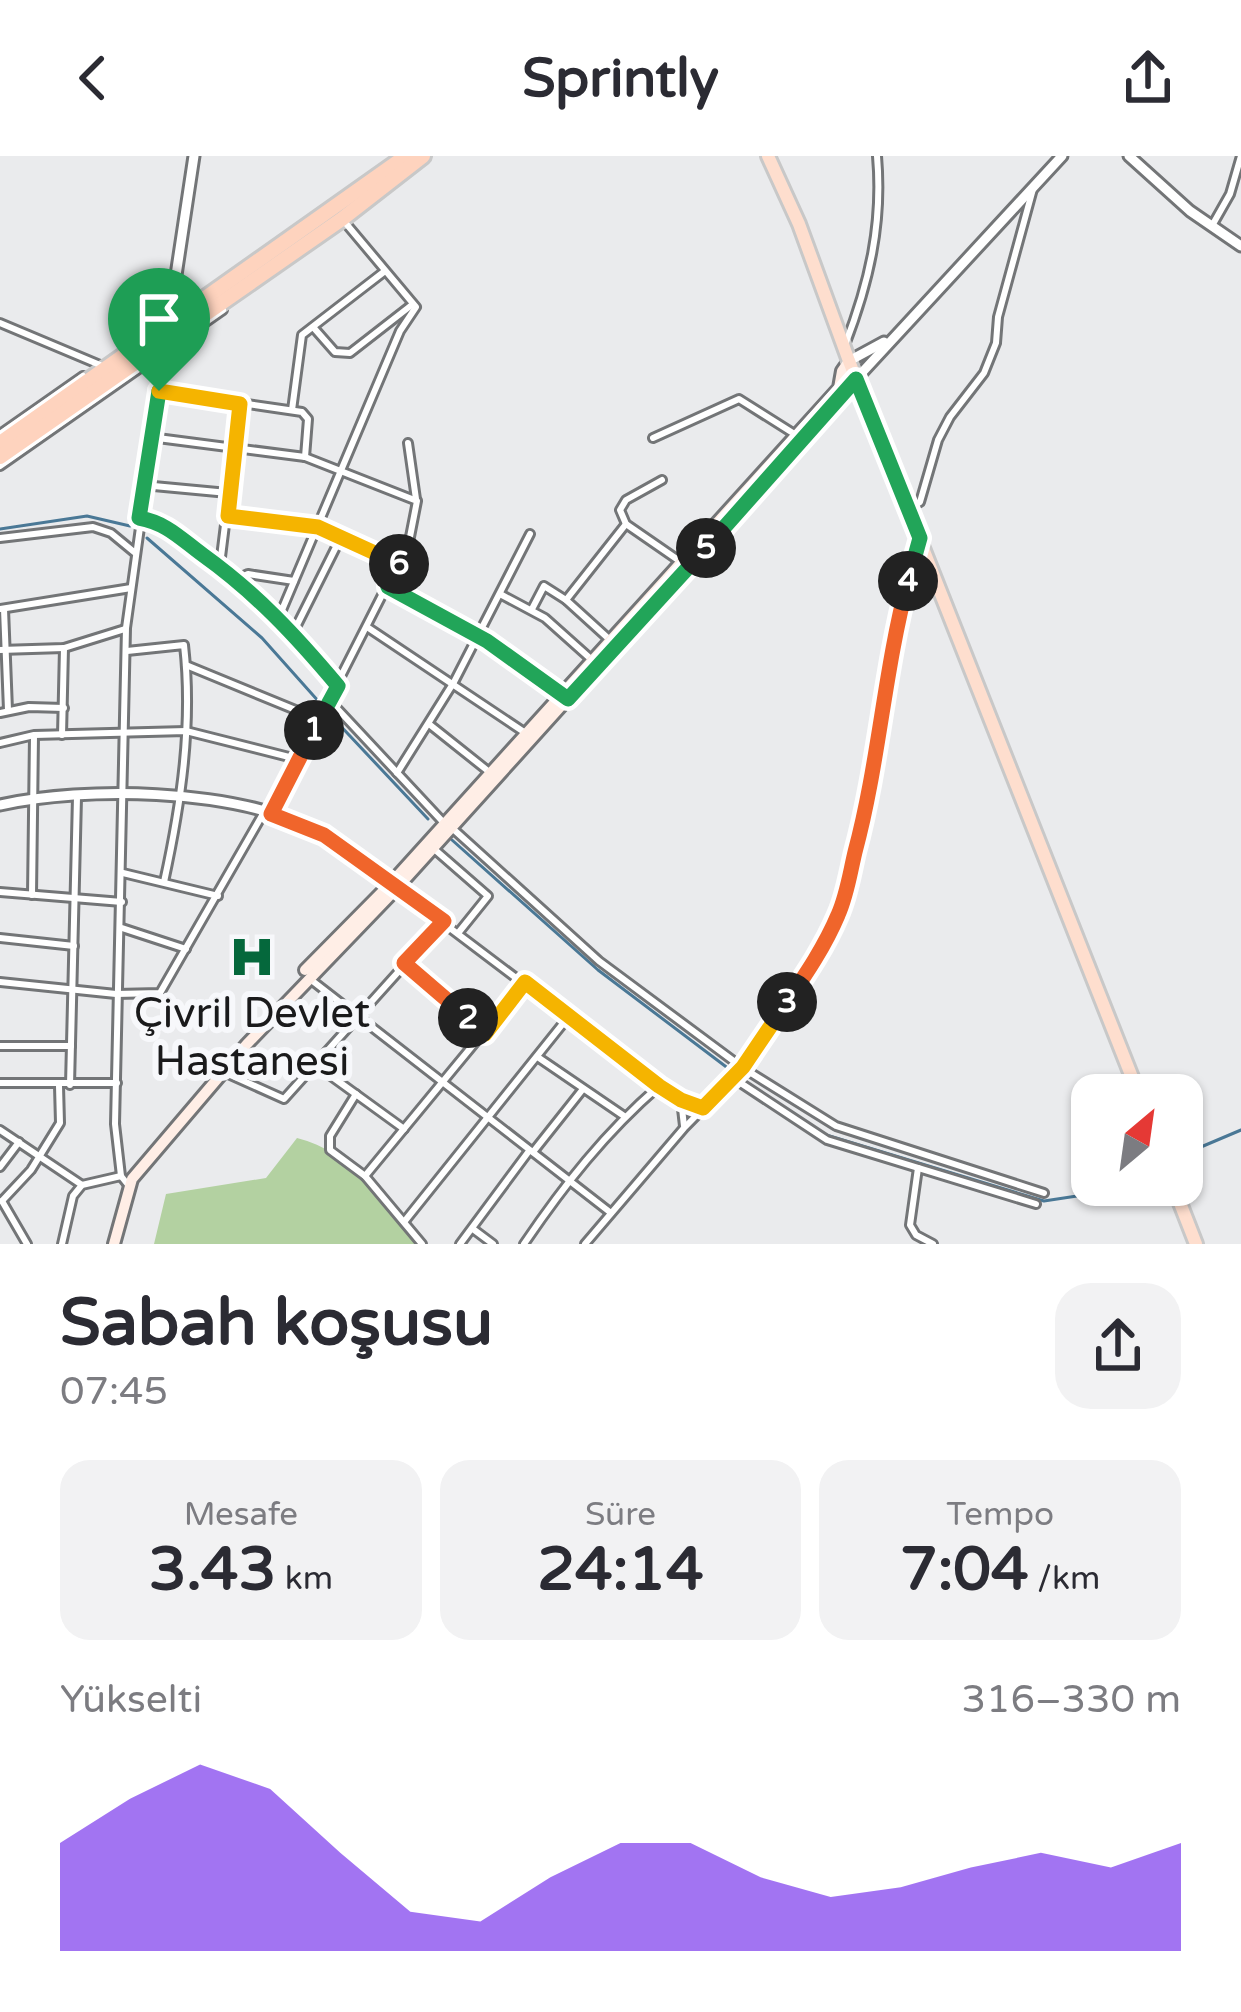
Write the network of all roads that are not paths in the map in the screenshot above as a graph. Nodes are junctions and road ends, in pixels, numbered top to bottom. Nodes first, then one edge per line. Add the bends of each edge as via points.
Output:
1 (194, 156) edge
2 (406, 156) edge
3 (424, 156) edge
4 (772, 156) edge
5 (877, 156) edge
6 (1062, 156) edge
7 (1129, 156) edge
8 (1240, 156) edge
9 (1035, 182) junction
10 (342, 219) junction
11 (1211, 227) junction
12 (1241, 246) edge
13 (386, 271) junction
14 (232, 288) junction
15 (414, 304) junction
16 (170, 315) junction
17 (0, 323) edge
18 (313, 327) junction
19 (894, 337) junction
20 (846, 354) junction
21 (155, 358) junction
22 (100, 364) junction
23 (856, 379) junction
24 (159, 391) junction
25 (240, 404) junction
26 (292, 410) junction
27 (0, 434) edge
28 (796, 434) junction
29 (150, 437) junction
30 (653, 438) dead end
31 (0, 443) edge
32 (408, 443) dead end
33 (234, 448) junction
34 (305, 457) junction
35 (0, 462) edge
36 (342, 471) junction
37 (662, 480) dead end
38 (143, 485) junction
39 (228, 493) junction
40 (417, 501) junction
41 (908, 508) junction
42 (228, 516) junction
43 (139, 518) junction
44 (626, 524) junction
45 (318, 527) junction
46 (530, 534) dead end
47 (0, 538) edge
48 (340, 538) junction
49 (920, 538) junction
50 (134, 552) junction
51 (400, 562) junction
52 (681, 562) junction
53 (220, 566) junction
54 (237, 579) junction
55 (294, 581) junction
56 (388, 587) junction
57 (130, 588) junction
58 (500, 594) junction
59 (566, 600) junction
60 (2, 609) edge
61 (532, 610) junction
62 (279, 616) junction
63 (367, 627) junction
64 (127, 628) junction
65 (293, 633) junction
66 (477, 636) junction
67 (610, 640) junction
68 (64, 648) junction
69 (3, 650) edge
70 (127, 651) junction
71 (592, 660) junction
72 (186, 664) junction
73 (454, 682) junction
74 (338, 686) junction
75 (564, 696) junction
76 (331, 702) junction
77 (64, 708) junction
78 (4, 712) edge
79 (320, 720) junction
80 (428, 724) junction
81 (186, 731) junction
82 (123, 734) junction
83 (527, 734) junction
84 (34, 735) junction
85 (62, 735) junction
86 (0, 742) edge
87 (297, 759) junction
88 (397, 773) junction
89 (491, 774) junction
90 (123, 795) junction
91 (77, 796) junction
92 (32, 798) junction
93 (182, 799) junction
94 (0, 805) edge
95 (267, 813) junction
96 (448, 825) junction
97 (433, 848) junction
98 (123, 873) junction
99 (164, 882) junction
100 (394, 885) junction
101 (0, 892) edge
102 (32, 895) junction
103 (218, 896) junction
104 (76, 898) junction
105 (122, 902) junction
106 (444, 921) junction
107 (122, 928) junction
108 (460, 932) junction
109 (0, 938) edge
110 (74, 946) junction
111 (186, 950) junction
112 (404, 963) junction
113 (308, 977) junction
114 (0, 982) edge
115 (525, 982) junction
116 (72, 991) junction
117 (116, 994) junction
118 (356, 1016) junction
119 (569, 1016) junction
120 (485, 1034) junction
121 (248, 1044) junction
122 (0, 1046) edge
123 (71, 1046) junction
124 (539, 1058) junction
125 (313, 1064) junction
126 (743, 1067) junction
127 (223, 1072) junction
128 (1131, 1074) edge
129 (734, 1078) junction
130 (117, 1083) junction
131 (0, 1084) edge
132 (444, 1084) junction
133 (70, 1085) junction
134 (59, 1086) junction
135 (659, 1086) junction
136 (583, 1089) junction
137 (356, 1094) junction
138 (681, 1100) junction
139 (703, 1108) junction
140 (624, 1116) junction
141 (490, 1119) junction
142 (684, 1128) junction
143 (404, 1129) junction
144 (0, 1130) edge
145 (19, 1142) junction
146 (531, 1151) junction
147 (40, 1156) junction
148 (0, 1167) edge
149 (919, 1168) junction
150 (365, 1176) junction
151 (568, 1179) junction
152 (125, 1181) junction
153 (82, 1185) junction
154 (1044, 1193) dead end
155 (1, 1200) edge
156 (1036, 1204) dead end
157 (1181, 1206) edge
158 (611, 1213) junction
159 (404, 1222) junction
160 (473, 1229) junction
161 (27, 1244) edge
162 (62, 1244) edge
163 (114, 1244) edge
164 (422, 1244) edge
165 (460, 1244) edge
166 (494, 1244) edge
167 (524, 1244) edge
168 (584, 1244) edge
169 (933, 1244) edge
170 (1196, 1244) edge

1 - 16 street
2 - 14 highway
3 - 10 highway
4 - 20 main road
5 - 20 street via 876,245
6 - 9 street
7 - 11 street
8 - 11 street
9 - 19 street
9 - 41 street via 984,374 950,416 920,502
10 - 13 street
10 - 14 highway
11 - 12 street
13 - 15 street
13 - 18 street
14 - 16 street via 205,291
14 - 21 street via 226,308
14 - 31 highway
14 - 35 highway
15 - 18 street via 350,353 335,352
15 - 36 street
16 - 22 street
17 - 22 street
18 - 26 street via 302,335
19 - 20 street
19 - 23 street
20 - 23 main road
20 - 28 main road via 839,388
21 - 24 street
21 - 35 street
22 - 27 street
23 - 41 main road
23 - 75 main road
24 - 25 street
24 - 29 street
25 - 26 street
25 - 33 street
26 - 34 street via 308,419
28 - 30 street via 739,399
28 - 52 main road
29 - 33 street
29 - 38 street
32 - 40 street
33 - 34 street
33 - 39 street
34 - 36 street
36 - 40 street
36 - 45 street
37 - 44 street via 626,500
38 - 39 street
38 - 43 street
39 - 42 street
40 - 51 street
41 - 49 main road
42 - 45 street
42 - 53 street
43 - 50 street
43 - 53 street via 164,524
44 - 52 street
44 - 59 street
45 - 48 street
45 - 55 street
46 - 58 street
47 - 50 street via 93,527
48 - 51 street
48 - 65 street
49 - 126 street via 840,910
49 - 128 main road
50 - 57 street
51 - 56 street
52 - 67 main road
53 - 54 street
54 - 55 street
54 - 62 street
55 - 62 street
56 - 63 street
56 - 66 street
57 - 60 street
57 - 64 street
58 - 61 street
58 - 66 street
59 - 61 street via 544,586
59 - 67 street
60 - 69 street
61 - 71 street
62 - 65 street
63 - 73 street
63 - 74 street
64 - 68 street
64 - 70 street
65 - 74 street
66 - 73 street
66 - 75 street
67 - 71 main road
68 - 69 street
68 - 77 street
69 - 78 street
70 - 72 street via 184,645
70 - 82 street
71 - 75 main road
72 - 79 street
72 - 81 street
73 - 80 street
73 - 83 street
74 - 76 street
75 - 83 main road
75 - 96 main road
76 - 79 street
76 - 88 street
77 - 78 street
77 - 85 street
79 - 87 street
80 - 88 street
80 - 89 street
81 - 82 street
81 - 87 street
81 - 93 street
82 - 85 street
82 - 90 street
83 - 89 main road
84 - 85 street
84 - 86 street
84 - 92 street
87 - 95 street
88 - 96 street
89 - 96 main road
90 - 91 street
90 - 93 street
90 - 98 street
91 - 92 street
91 - 104 street
92 - 94 street
92 - 102 street
93 - 95 street
93 - 99 street
95 - 100 street via 324,835
95 - 103 street
96 - 97 main road
96 - 100 main road
96 - 126 street via 599,961
97 - 100 main road
97 - 108 street via 488,896
98 - 99 street
98 - 105 street
99 - 103 street
100 - 106 street
100 - 113 main road
100 - 121 main road via 291,986
101 - 102 street
102 - 104 street
103 - 111 street
104 - 105 street
104 - 110 street
105 - 107 street
106 - 108 street
106 - 112 street
107 - 111 street
107 - 117 street
108 - 115 street
109 - 110 street
110 - 116 street
111 - 117 street via 160,993
112 - 118 street
112 - 120 street
113 - 118 street
113 - 121 main road
114 - 116 street
115 - 119 street
115 - 120 street
116 - 117 street
116 - 123 street
117 - 130 street
118 - 125 street
118 - 132 street
119 - 124 street
119 - 135 street
120 - 132 street
121 - 127 main road
122 - 123 street
123 - 133 street
124 - 136 street
124 - 141 street
125 - 127 street via 284,1099
125 - 137 street
126 - 129 street
126 - 154 street via 836,1126
127 - 152 main road
129 - 139 street
129 - 149 street via 820,1137
130 - 133 street
130 - 152 street
131 - 134 street
132 - 141 street
132 - 143 street
133 - 134 street
134 - 147 street via 60,1123
135 - 138 street
135 - 140 street
136 - 140 street
136 - 146 street
137 - 143 street
137 - 150 street via 328,1144
138 - 139 street
138 - 142 street
139 - 142 street
140 - 151 street
141 - 146 street
141 - 159 street
142 - 158 street
143 - 150 street
144 - 145 street
145 - 147 street
145 - 148 street
146 - 151 street
146 - 160 street
147 - 153 street
147 - 155 street
149 - 156 street
149 - 169 street via 910,1228
150 - 159 street
151 - 158 street
151 - 167 street
152 - 153 street
152 - 163 main road
153 - 162 street
155 - 161 street
157 - 170 main road
158 - 168 street
159 - 164 street
160 - 165 street
160 - 166 street

